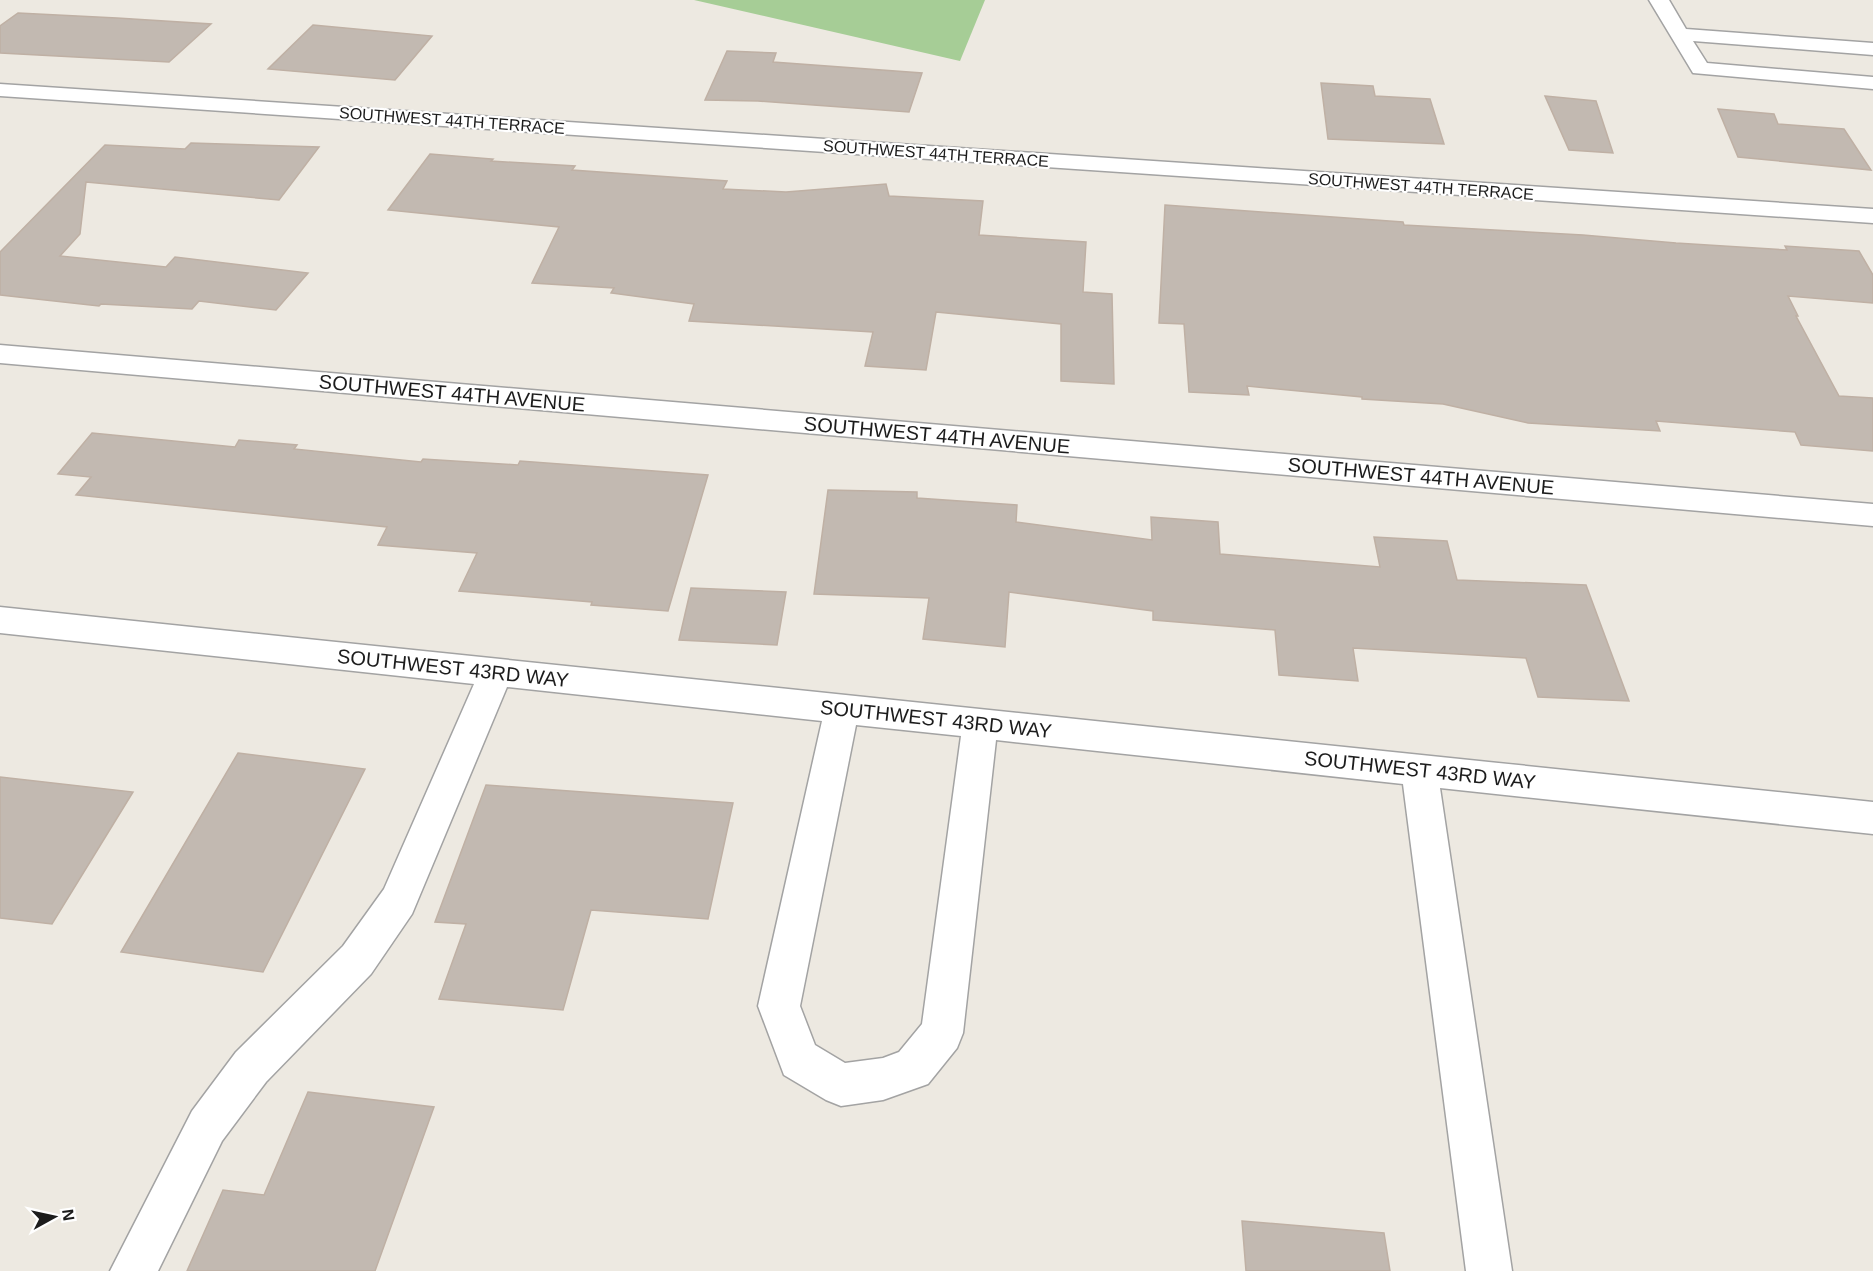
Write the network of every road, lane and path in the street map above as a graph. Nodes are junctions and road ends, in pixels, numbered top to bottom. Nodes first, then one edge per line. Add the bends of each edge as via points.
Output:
1 (1659, 0) edge
2 (1678, 34) junction
3 (1873, 49) edge
4 (1873, 83) edge
5 (0, 90) edge
6 (1873, 216) edge
7 (0, 354) edge
8 (1873, 515) edge
9 (5, 627) edge
10 (496, 673) junction
11 (842, 709) junction
12 (980, 724) junction
13 (1419, 770) junction
14 (1873, 818) edge
15 (133, 1271) edge
16 (1490, 1271) edge

1 - 2 street
2 - 3 street
2 - 4 street via 1700,69
5 - 6 street, SOUTHWEST 44TH TERRACE
7 - 8 street, SOUTHWEST 44TH AVENUE
9 - 10 street, SOUTHWEST 43RD WAY
10 - 11 street, SOUTHWEST 43RD WAY
10 - 15 street via 398,901 357,960 251,1067 207,1126
11 - 12 street, SOUTHWEST 43RD WAY
11 - 12 street via 779,1006 799,1060 841,1085 884,1079 913,1069 942,1033
12 - 13 street, SOUTHWEST 43RD WAY
13 - 14 street, SOUTHWEST 43RD WAY
13 - 16 street

